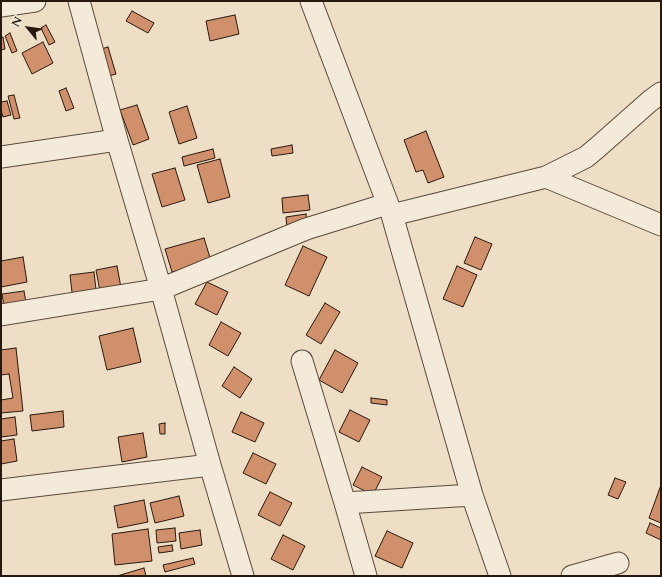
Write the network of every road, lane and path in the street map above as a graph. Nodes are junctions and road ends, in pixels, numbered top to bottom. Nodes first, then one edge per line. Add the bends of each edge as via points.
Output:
1 (35, 1) edge
2 (79, 1) edge
3 (311, 1) edge
4 (1, 6) edge
5 (661, 93) edge
6 (117, 140) junction
7 (1, 157) edge
8 (546, 177) junction
9 (389, 210) junction
10 (661, 225) edge
11 (161, 289) junction
12 (1, 315) edge
13 (302, 361) dead end
14 (210, 465) junction
15 (1, 490) edge
16 (472, 495) junction
17 (345, 503) junction
18 (618, 563) dead end
19 (243, 576) edge
20 (366, 576) edge
21 (500, 576) edge
22 (572, 576) edge

1 - 4 street
2 - 6 street
3 - 9 street
5 - 8 street via 586,157
6 - 7 street
6 - 11 street
8 - 9 street
8 - 10 street
9 - 11 street via 306,229
9 - 16 street
11 - 12 street
11 - 14 street
13 - 17 street
14 - 15 street
14 - 19 street
16 - 17 street
16 - 21 street
17 - 20 street
18 - 22 street

